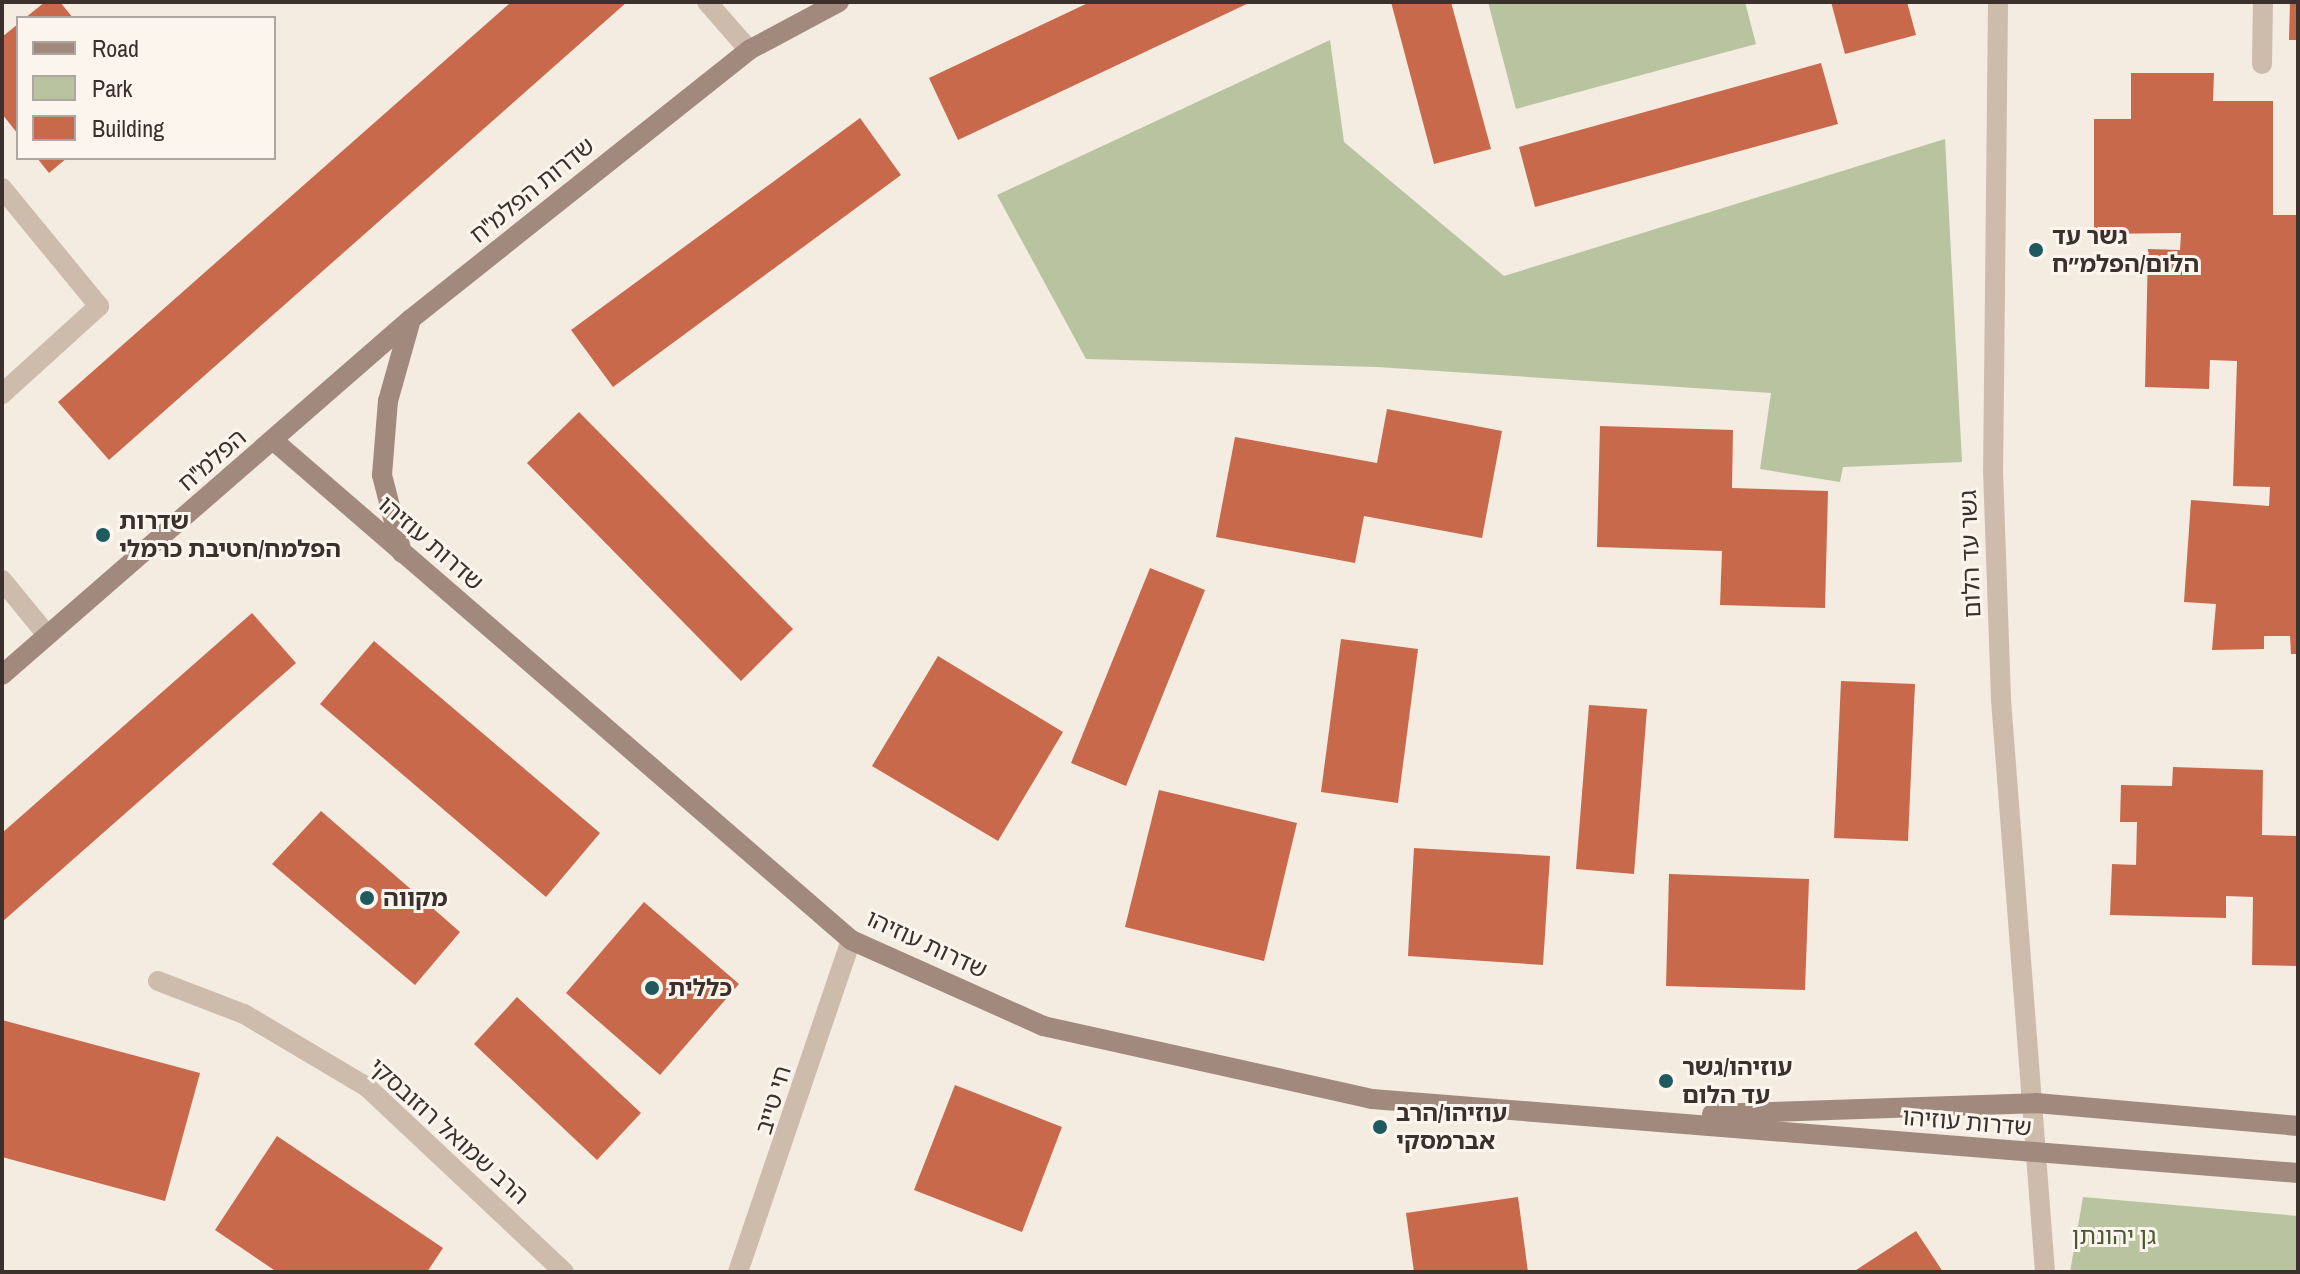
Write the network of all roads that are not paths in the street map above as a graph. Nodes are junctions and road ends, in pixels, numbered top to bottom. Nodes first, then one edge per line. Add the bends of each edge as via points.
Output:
1 (707, 2) edge
2 (839, 2) edge
3 (1998, 2) edge
4 (2263, 2) edge
5 (749, 50) junction
6 (2262, 64) dead end
7 (2, 188) edge
8 (411, 319) junction
9 (2, 394) edge
10 (274, 441) junction
11 (402, 553) junction
12 (2, 580) edge
13 (47, 635) junction
14 (2, 675) edge
15 (851, 940) junction
16 (158, 981) dead end
17 (2036, 1103) junction
18 (1632, 1117) junction
19 (2298, 1126) edge
20 (2041, 1155) junction
21 (2298, 1173) edge
22 (564, 1272) edge
23 (738, 1272) edge
24 (2045, 1272) edge

1 - 5 street
2 - 5 street, שדרות הפלמ"ח
3 - 17 street, גשר עד הלום via 1993,470 2000,652
4 - 6 street
5 - 8 street, שדרות הפלמ"ח
7 - 9 street via 99,306
8 - 10 street, שדרות הפלמ"ח
8 - 11 street via 388,401 382,475
10 - 11 street, שדרות עוזיהו
10 - 13 street, הפלמ"ח
11 - 15 street, שדרות עוזיהו
12 - 13 street
13 - 14 street, הפלמ"ח
15 - 18 street, שדרות עוזיהו via 1043,1026 1179,1062 1372,1099
15 - 23 street, חי טייב
16 - 22 street, הרב שמואל רוזובסקי via 244,1014 367,1087
17 - 18 street, שדרות עוזיהו
17 - 19 street, שדרות עוזיהו
17 - 20 street, גשר עד הלום
18 - 20 street, שדרות עוזיהו
20 - 21 street, שדרות עוזיהו
20 - 24 street, גשר עד הלום

